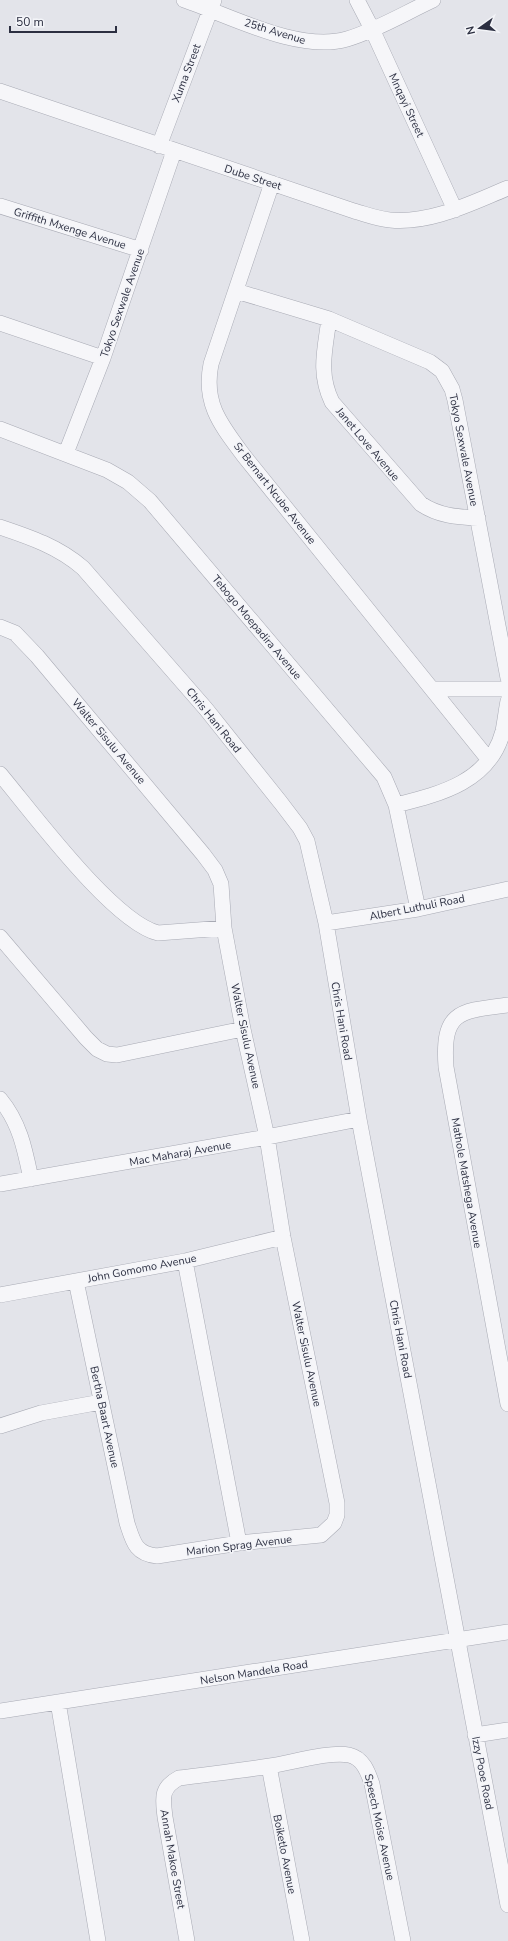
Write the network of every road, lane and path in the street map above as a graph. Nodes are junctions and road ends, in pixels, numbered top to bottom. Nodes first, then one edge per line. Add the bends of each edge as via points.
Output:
1 (184, 0) edge
2 (357, 0) edge
3 (433, 0) edge
4 (212, 4) edge
5 (372, 29) junction
6 (0, 91) edge
7 (159, 146) junction
8 (174, 151) junction
9 (272, 183) junction
10 (508, 188) edge
11 (0, 206) edge
12 (455, 210) junction
13 (141, 250) junction
14 (236, 291) junction
15 (329, 320) junction
16 (0, 323) edge
17 (103, 358) junction
18 (0, 429) edge
19 (66, 453) junction
20 (478, 518) junction
21 (0, 527) edge
22 (0, 627) edge
23 (508, 678) edge
24 (432, 689) junction
25 (508, 689) edge
26 (508, 701) edge
27 (489, 760) junction
28 (0, 774) edge
29 (396, 805) junction
30 (508, 889) edge
31 (418, 909) junction
32 (326, 923) junction
33 (224, 928) junction
34 (0, 937) edge
35 (508, 1005) edge
36 (243, 1028) junction
37 (0, 1099) edge
38 (359, 1119) junction
39 (267, 1138) junction
40 (31, 1179) junction
41 (0, 1184) edge
42 (283, 1236) junction
43 (185, 1261) junction
44 (76, 1281) junction
45 (0, 1295) edge
46 (102, 1402) junction
47 (508, 1404) edge
48 (0, 1426) edge
49 (334, 1523) joint
50 (239, 1543) junction
51 (140, 1551) joint
52 (508, 1632) edge
53 (458, 1640) junction
54 (58, 1702) junction
55 (0, 1711) edge
56 (508, 1730) edge
57 (476, 1735) junction
58 (269, 1766) junction
59 (508, 1905) edge
60 (98, 1941) edge
61 (187, 1941) edge
62 (302, 1941) edge
63 (403, 1941) edge

1 - 4 street, 25th Avenue
2 - 5 street, Mnqayi Street
3 - 5 street, 25th Avenue
4 - 5 street, 25th Avenue via 273,33 303,42 338,41
4 - 7 street, Xuma Street
5 - 12 street, Mnqayi Street
6 - 7 street, Dube Street
7 - 8 street, Dube Street
8 - 9 street, Dube Street
8 - 13 street, Tokyo Sexwale Avenue
9 - 12 street, Dube Street via 354,211 390,220 431,216
9 - 14 street, Sr Bernart Ncube Avenue
10 - 12 street, Dube Street
11 - 13 street, Griffith Mxenge Avenue
13 - 17 street, Tokyo Sexwale Avenue
14 - 15 street, Tokyo Sexwale Avenue
14 - 24 street, Sr Bernart Ncube Avenue via 208,380 214,413 244,456
15 - 20 street, Tokyo Sexwale Avenue via 430,362 442,371 455,400
15 - 20 street, Janet Love Avenue via 322,368 326,390 332,402 421,504 446,516
16 - 17 street
17 - 19 street, Tokyo Sexwale Avenue
18 - 19 street, Tebogo Moepadira Avenue
19 - 29 street, Tebogo Moepadira Avenue via 119,476 150,502 384,777
20 - 23 street, Tokyo Sexwale Avenue
21 - 32 street, Chris Hani Road via 71,557 206,710 304,834
22 - 33 street, Walter Sisulu Avenue via 16,633 37,656 204,854 221,884
24 - 25 street
24 - 27 street, Sr Bernart Ncube Avenue
26 - 27 street via 503,732
27 - 29 street via 457,787 438,795
28 - 33 street via 76,864 121,912 138,925 158,933
29 - 31 street, Tebogo Moepadira Avenue
30 - 31 street, Albert Luthuli Road
31 - 32 street, Albert Luthuli Road
32 - 38 street, Chris Hani Road
33 - 36 street, Walter Sisulu Avenue
34 - 36 street via 86,1038 97,1049 107,1054 127,1054
35 - 47 street, Mathole Matshega Avenue via 470,1010 460,1014 451,1022 446,1033 444,1049
36 - 39 street, Walter Sisulu Avenue
37 - 40 street via 17,1124
38 - 39 street, Mac Maharaj Avenue
38 - 53 street, Chris Hani Road
39 - 40 street, Mac Maharaj Avenue
39 - 42 street, Walter Sisulu Avenue
40 - 41 street, Mac Maharaj Avenue
42 - 43 street, John Gomomo Avenue
42 - 49 street, Walter Sisulu Avenue via 336,1503 337,1515
43 - 44 street, John Gomomo Avenue
43 - 50 street
44 - 45 street, John Gomomo Avenue
44 - 46 street, Bertha Baart Avenue
46 - 48 street via 41,1413
46 - 51 street, Bertha Baart Avenue via 128,1523 135,1545
49 - 50 street, Marion Sprag Avenue via 321,1534
50 - 51 street, Marion Sprag Avenue via 157,1556 146,1555
52 - 53 street, Nelson Mandela Road
53 - 54 street, Nelson Mandela Road
53 - 57 street, Izzy Pooe Road
54 - 55 street, Nelson Mandela Road
54 - 60 street
56 - 57 street
57 - 59 street, Izzy Pooe Road
58 - 61 street, Annah Makoe Street via 179,1778 169,1783 165,1790 164,1817
58 - 62 street, Boiketlo Avenue
58 - 63 street, Speech Moise Avenue via 349,1755 367,1768

